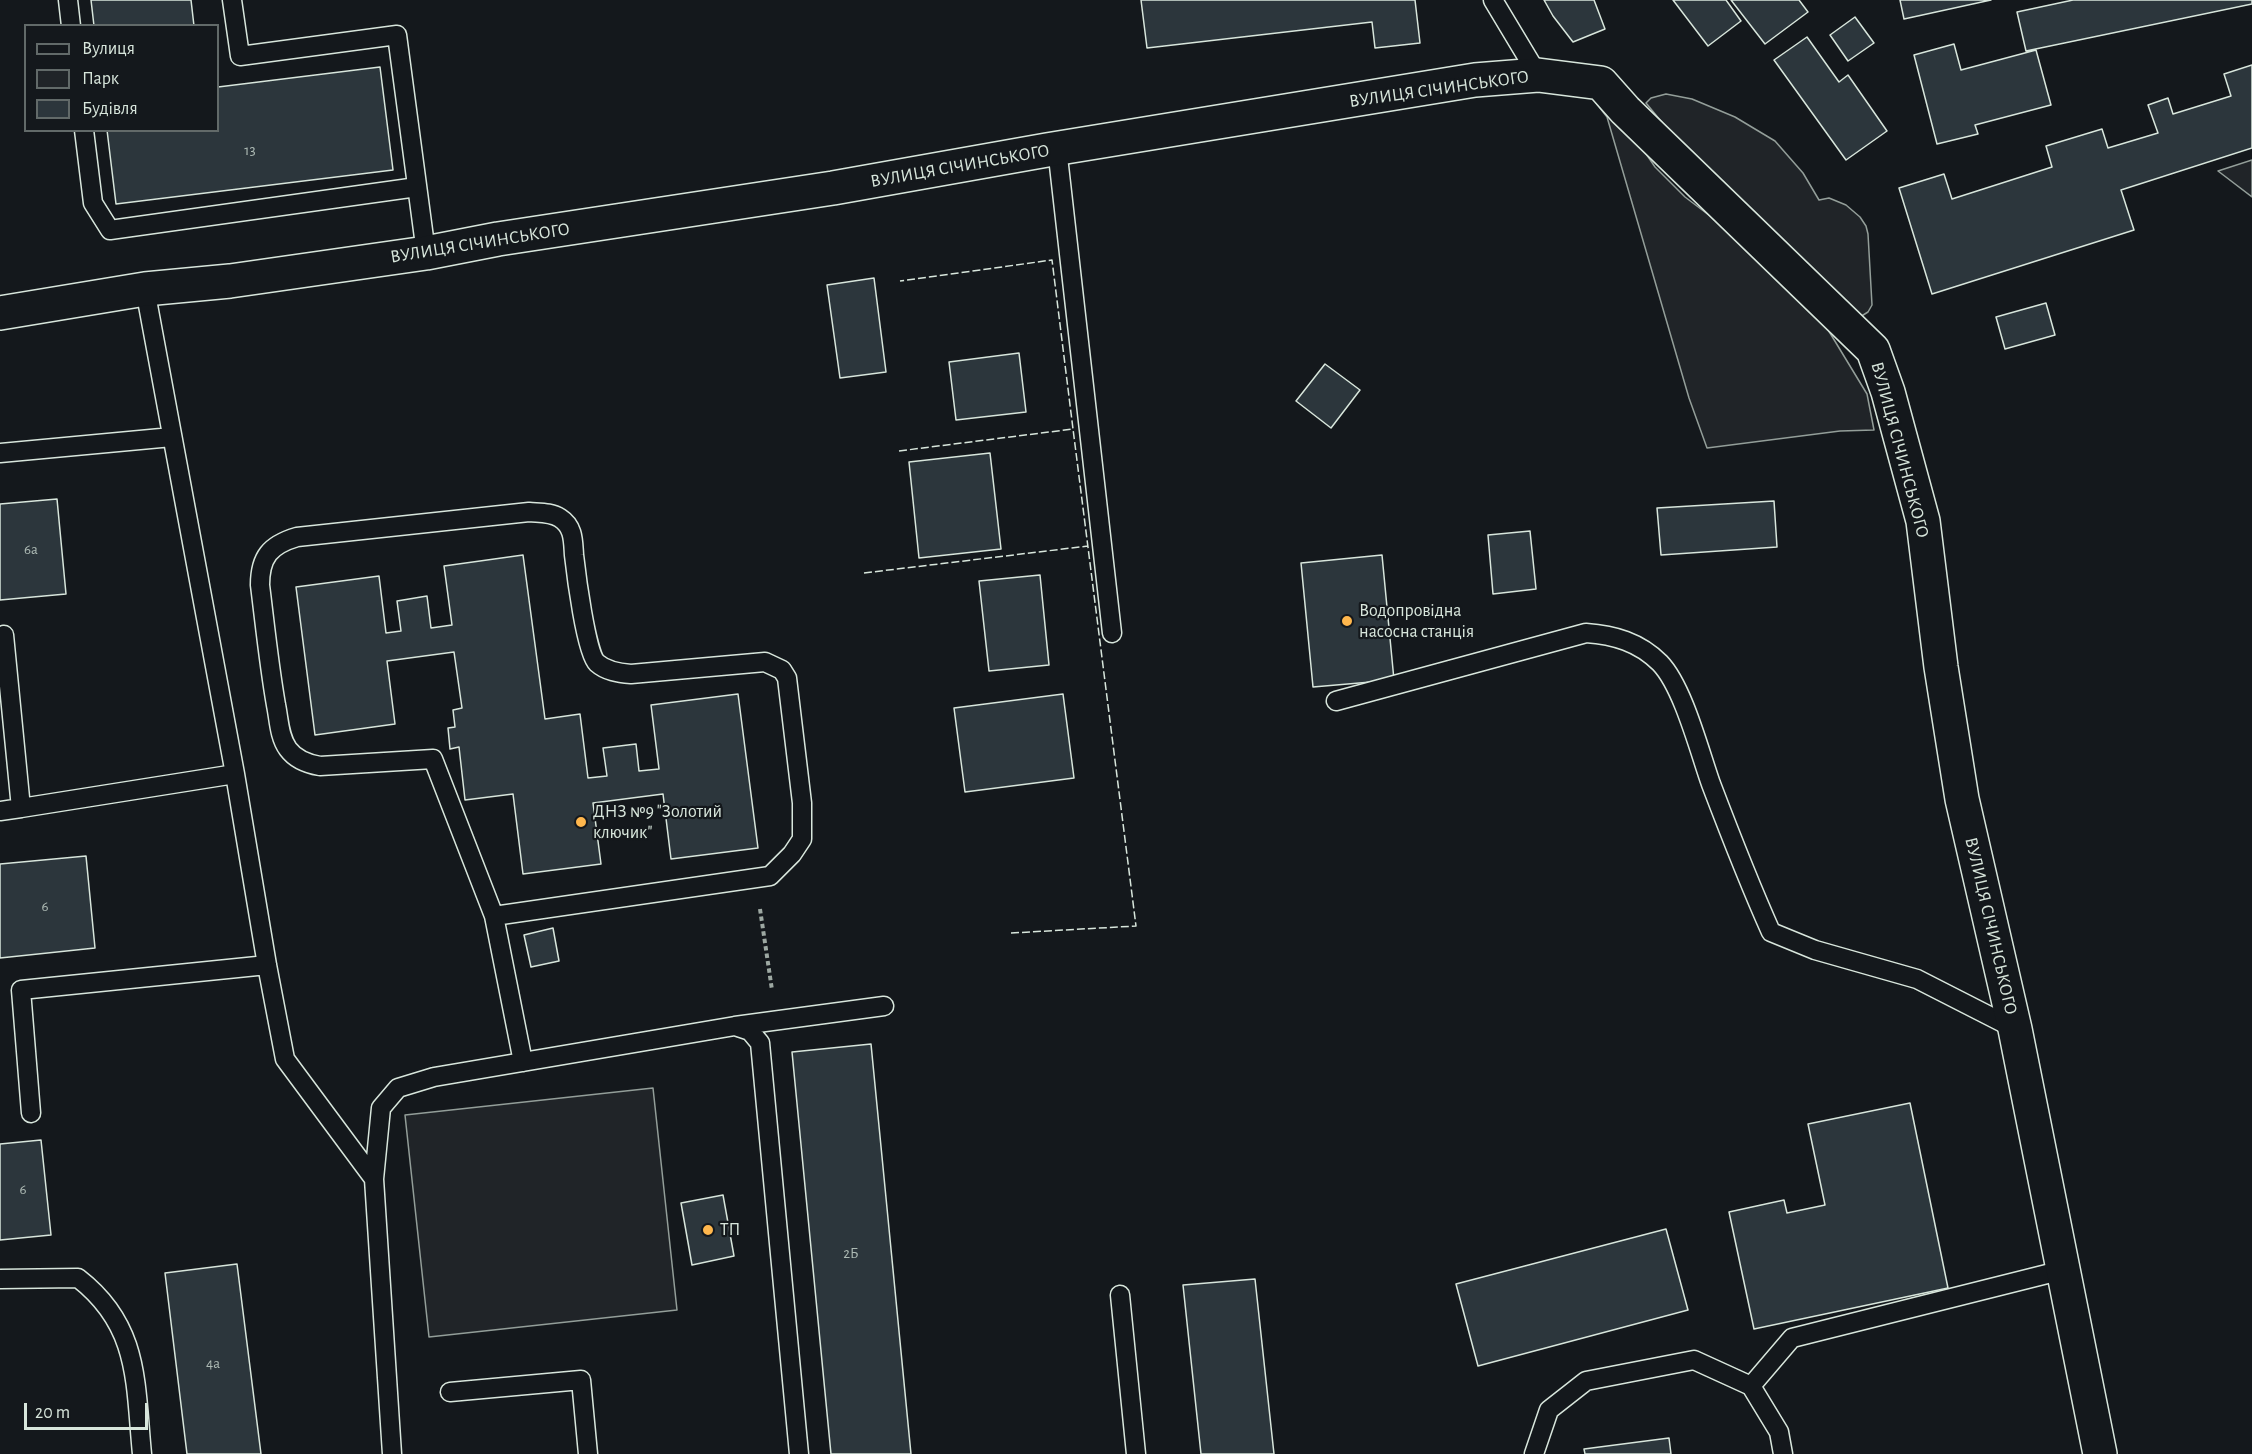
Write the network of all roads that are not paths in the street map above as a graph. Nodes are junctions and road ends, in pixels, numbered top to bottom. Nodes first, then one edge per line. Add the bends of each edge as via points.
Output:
1 (68, 0) edge
2 (232, 0) edge
3 (1493, 0) edge
4 (71, 24) edge
5 (1538, 75) junction
6 (84, 132) edge
7 (1057, 148) junction
8 (417, 187) junction
9 (426, 253) junction
10 (145, 290) junction
11 (0, 314) edge
12 (172, 437) junction
13 (0, 453) edge
14 (1112, 633) dead end
15 (4, 635) dead end
16 (1336, 701) dead end
17 (235, 774) junction
18 (21, 808) junction
19 (0, 810) edge
20 (494, 916) junction
21 (267, 965) junction
22 (884, 1006) dead end
23 (735, 1026) junction
24 (2014, 1029) junction
25 (523, 1062) junction
26 (31, 1113) dead end
27 (374, 1179) junction
28 (2062, 1270) junction
29 (0, 1279) edge
30 (1120, 1294) dead end
31 (1751, 1386) junction
32 (450, 1392) dead end
33 (142, 1454) edge
34 (392, 1454) edge
35 (588, 1454) edge
36 (799, 1454) edge
37 (1136, 1454) edge
38 (1534, 1454) edge
39 (1783, 1454) edge
40 (2100, 1454) edge

1 - 4 lane
2 - 8 lane via 240,56 397,34
3 - 5 lane
5 - 7 street, ВУЛИЦЯ СІЧИНСЬКОГО via 1474,80
5 - 24 street, ВУЛИЦЯ СІЧИНСЬКОГО via 1601,83 1873,350 1923,521 1962,799
6 - 8 lane via 93,203 110,230
7 - 9 street, ВУЛИЦЯ СІЧИНСЬКОГО
7 - 14 lane
8 - 9 lane
9 - 10 street, ВУЛИЦЯ СІЧИНСЬКОГО
10 - 11 street, ВУЛИЦЯ СІЧИНСЬКОГО
10 - 12 lane
12 - 13 lane
12 - 17 lane
15 - 18 lane
16 - 24 lane via 1586,633 1628,641 1647,651 1672,678 1748,882 1771,932 1815,950 1917,979
17 - 18 lane
17 - 21 lane
18 - 19 lane
20 - 20 lane via 433,759 320,766 300,760 289,749 282,736 274,695 260,585 263,561 282,542 297,537 529,512 552,514 572,532 586,635 594,661 604,668 631,674 765,662 782,670 788,678 802,803 802,839 770,876
20 - 25 lane
21 - 26 lane via 21,990
21 - 27 lane via 285,1059
22 - 23 lane
23 - 25 lane
23 - 36 lane via 750,1031 760,1043
24 - 28 street, ВУЛИЦЯ СІЧИНСЬКОГО
25 - 27 lane via 434,1077 398,1088 381,1108
27 - 34 lane
28 - 31 lane via 1792,1338
28 - 40 street, ВУЛИЦЯ СІЧИНСЬКОГО
29 - 33 lane via 78,1278 105,1301 130,1349
30 - 37 lane
31 - 38 lane via 1694,1360 1586,1381 1549,1410
31 - 39 lane via 1779,1432
32 - 35 lane via 580,1380

